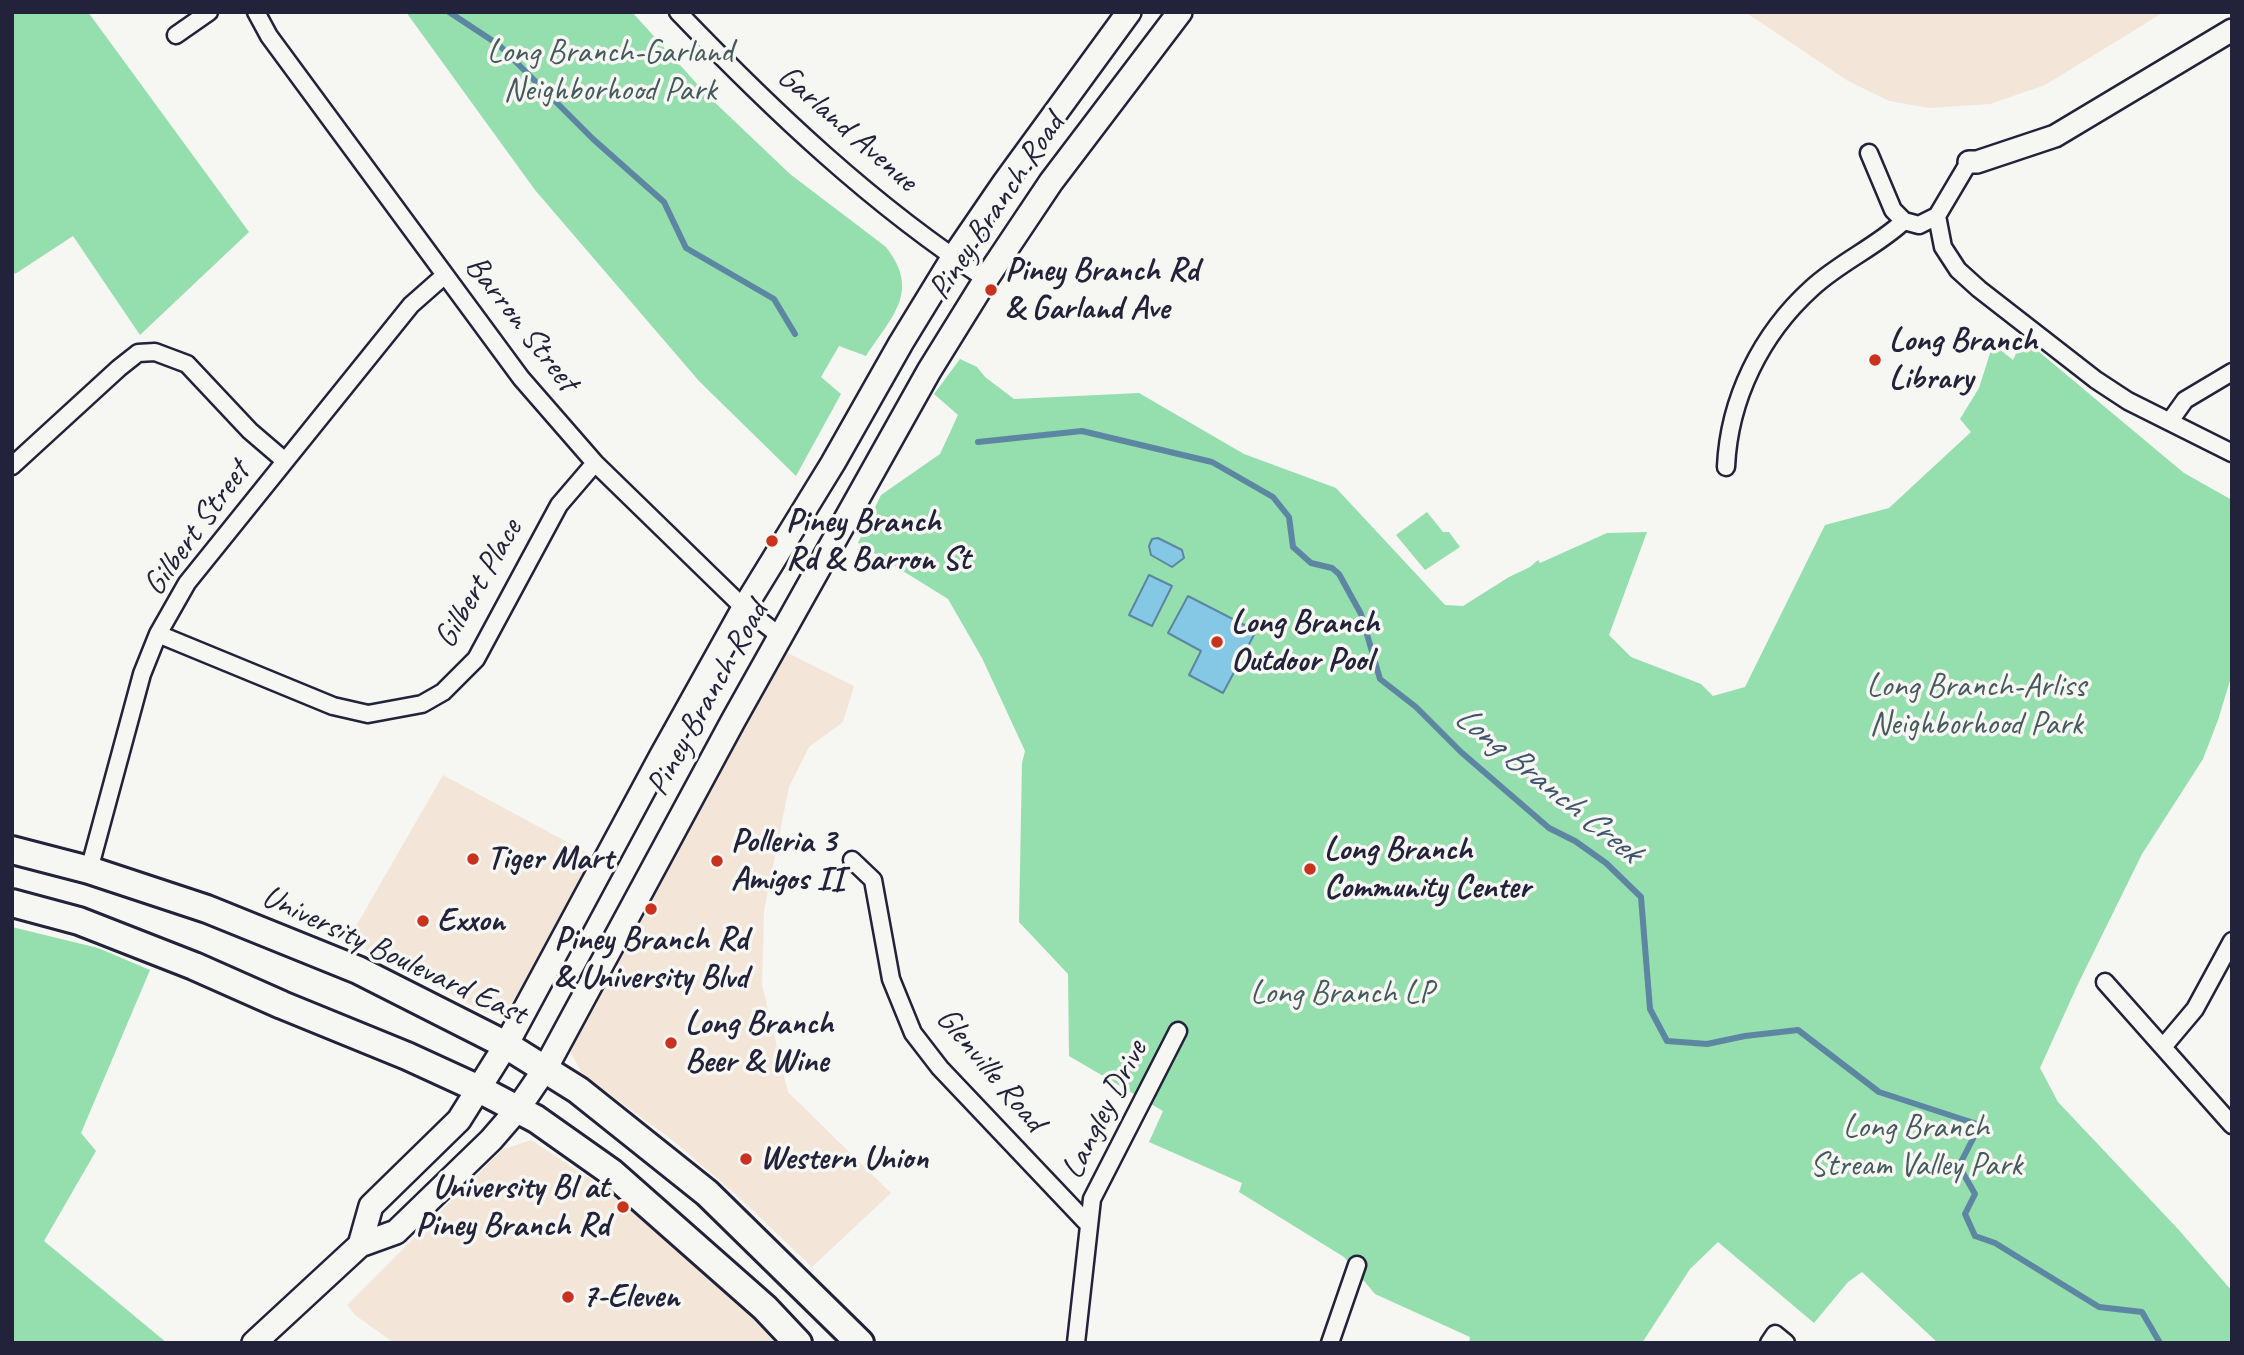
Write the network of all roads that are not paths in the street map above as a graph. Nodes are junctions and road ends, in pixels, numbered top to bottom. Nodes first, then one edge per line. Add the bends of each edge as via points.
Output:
1 (209, 12) edge
2 (256, 12) edge
3 (678, 12) edge
4 (1129, 12) edge
5 (1180, 12) edge
6 (2232, 30) edge
7 (176, 35) dead end
8 (1869, 153) dead end
9 (1969, 163) joint
10 (1937, 216) junction
11 (1904, 222) junction
12 (953, 258) junction
13 (444, 275) junction
14 (986, 279) junction
15 (2232, 372) edge
16 (2170, 421) junction
17 (2232, 453) edge
18 (285, 461) junction
19 (595, 463) junction
20 (12, 466) edge
21 (1726, 467) dead end
22 (744, 608) junction
23 (159, 634) junction
24 (780, 636) junction
25 (12, 850) edge
26 (852, 860) dead end
27 (89, 870) junction
28 (12, 903) edge
29 (2232, 941) edge
30 (2105, 982) dead end
31 (1178, 1031) dead end
32 (506, 1045) junction
33 (2164, 1047) junction
34 (545, 1069) junction
35 (479, 1089) junction
36 (517, 1110) junction
37 (2232, 1125) edge
38 (1088, 1224) junction
39 (360, 1245) junction
40 (1357, 1265) dead end
41 (254, 1343) edge
42 (798, 1343) edge
43 (860, 1343) edge
44 (1076, 1343) edge
45 (1330, 1343) edge
46 (1769, 1343) edge
47 (1786, 1343) edge

1 - 7 street
2 - 13 street, Barron Street
3 - 12 street, Garland Avenue via 831,162
4 - 12 main road, Piney Branch Road
5 - 14 main road, Piney Branch Road via 1090,128
6 - 9 street via 2055,136
8 - 11 street via 1893,210
9 - 10 street
10 - 11 street via 1919,225
10 - 16 street via 1943,247 1958,270 1979,289 2096,380
11 - 21 street via 1813,287 1785,316 1737,400 1727,439
12 - 14 street, Garland Avenue
12 - 22 main road, Piney Branch Road
13 - 18 street, Gilbert Street via 411,305
13 - 19 street, Barron Street via 522,378
14 - 24 main road, Piney Branch Road
15 - 16 street via 2185,400
16 - 17 street
18 - 20 street via 187,364 155,352 138,354 119,368
18 - 23 street, Gilbert Street via 187,583
19 - 22 street, Barron Street
19 - 23 street, Gilbert Place via 559,505 476,659 443,692 422,704 368,714 333,706
22 - 24 street, Barron Street
22 - 32 main road, Piney Branch Road
23 - 27 street, Gilbert Street via 142,674
24 - 34 main road, Piney Branch Road
25 - 27 main road, University Boulevard East
26 - 38 street, Glenville Road via 873,880 891,979 914,1033 940,1068
27 - 32 main road, University Boulevard East via 206,909 358,971
28 - 35 main road via 79,921 157,951
29 - 33 street via 2195,1009
30 - 33 street
31 - 38 street, Langley Drive via 1092,1199
32 - 34 main road, University Boulevard East
32 - 35 main road, Piney Branch Road
33 - 37 street
34 - 36 main road, Piney Branch Road
34 - 43 main road, University Boulevard East via 707,1193
35 - 36 main road
35 - 39 main road, Piney Branch Road via 459,1120 371,1206
36 - 39 main road, Piney Branch Road via 396,1232
36 - 42 main road via 551,1128 611,1172 765,1308
38 - 44 street, Langley Drive
39 - 41 main road, Piney Branch Road
40 - 45 street
46 - 47 street via 1775,1334

